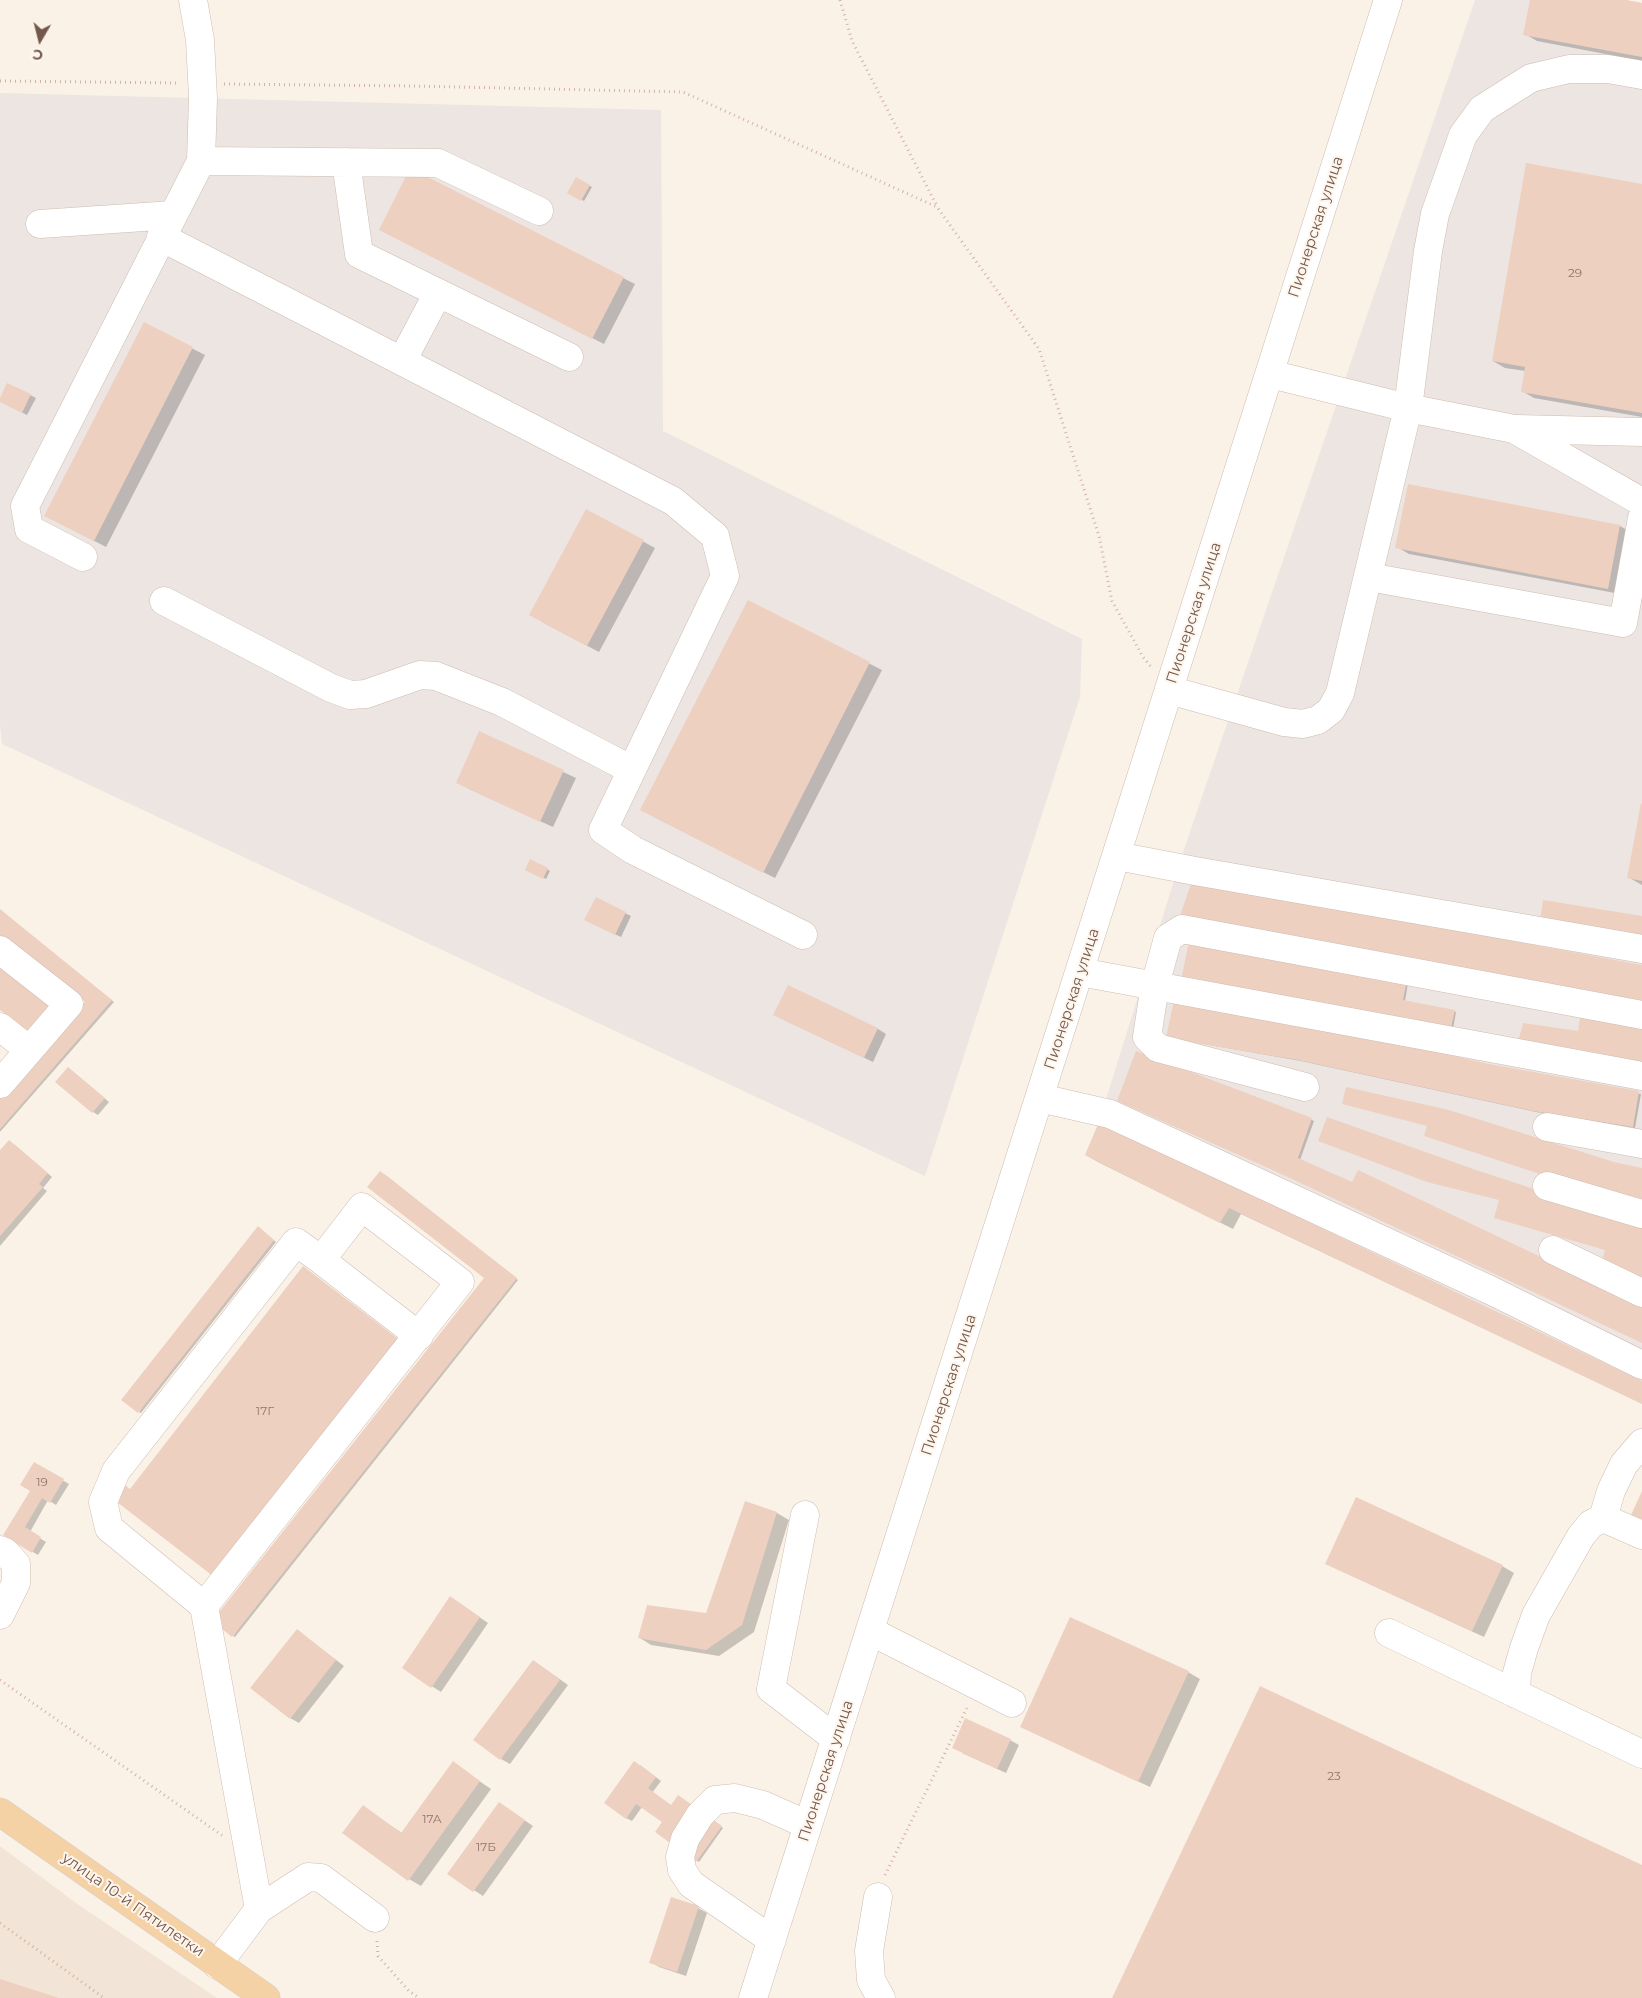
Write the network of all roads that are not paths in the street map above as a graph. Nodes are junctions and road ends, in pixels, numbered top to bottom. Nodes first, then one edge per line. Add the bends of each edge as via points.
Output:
1 (193, 0) edge
2 (1388, 0) edge
3 (1642, 76) edge
4 (201, 161) junction
5 (346, 162) junction
6 (538, 210) dead end
7 (40, 224) dead end
8 (167, 226) junction
9 (438, 293) junction
10 (569, 357) dead end
11 (402, 361) junction
12 (1270, 374) junction
13 (1408, 408) junction
14 (1514, 429) junction
15 (1642, 432) edge
16 (1642, 502) edge
17 (1642, 518) edge
18 (83, 557) dead end
19 (1369, 577) junction
20 (164, 601) dead end
21 (1632, 626) edge
22 (1169, 690) junction
23 (632, 770) junction
24 (1117, 856) junction
25 (803, 935) dead end
26 (1642, 949) edge
27 (0, 950) edge
28 (1080, 972) junction
29 (1154, 985) junction
30 (1642, 1015) edge
31 (0, 1027) edge
32 (29, 1050) junction
33 (1642, 1076) edge
34 (0, 1084) edge
35 (1305, 1087) dead end
36 (1040, 1098) junction
37 (1547, 1127) dead end
38 (1642, 1144) edge
39 (1547, 1186) dead end
40 (1642, 1214) edge
41 (1553, 1250) dead end
42 (321, 1260) junction
43 (1642, 1293) edge
44 (419, 1336) junction
45 (1642, 1365) edge
46 (1642, 1443) edge
47 (805, 1515) dead end
48 (1603, 1518) junction
49 (1642, 1535) edge
50 (0, 1550) edge
51 (204, 1606) junction
52 (0, 1615) edge
53 (870, 1631) junction
54 (1389, 1633) dead end
55 (1516, 1694) junction
56 (1012, 1702) dead end
57 (836, 1739) junction
58 (1642, 1754) edge
59 (0, 1812) edge
60 (808, 1825) junction
61 (878, 1897) road end
62 (259, 1909) junction
63 (375, 1918) road end
64 (772, 1940) junction
65 (217, 1965) junction
66 (255, 1995) edge
67 (753, 1998) edge
68 (881, 1998) edge

1 - 4 street via 200,40
2 - 12 street, Пионерская улица
3 - 13 street via 1608,69 1569,69 1531,78 1482,109 1463,135 1435,214
4 - 5 street
4 - 8 street
5 - 6 street via 438,163
5 - 9 street via 359,254
7 - 8 street
8 - 11 street
8 - 18 street via 25,506 29,529
9 - 10 street
9 - 11 street
11 - 23 street via 673,501 715,536 725,576
12 - 13 street
12 - 22 street, Пионерская улица
13 - 14 street
13 - 19 street
14 - 15 street
14 - 16 street
17 - 21 street
19 - 21 street
19 - 22 street via 1340,692 1331,710 1318,720 1302,724 1284,722
20 - 23 street via 330,688 350,695 366,694 420,675 436,676 502,702
22 - 24 street, Пионерская улица
23 - 25 street via 603,830 633,850
24 - 26 street
24 - 28 street, Пионерская улица
27 - 32 street via 69,1004
28 - 29 street
28 - 36 street, Пионерская улица
29 - 30 street via 1168,938 1182,929
29 - 33 street
29 - 35 street via 1147,1037 1158,1048
31 - 32 street
32 - 34 street
36 - 45 street via 1110,1114 1492,1291
36 - 53 street, Пионерская улица
37 - 38 street
39 - 40 street
41 - 43 street
42 - 44 street
42 - 44 street via 362,1207 460,1282
42 - 51 street via 296,1242 116,1471 103,1502 109,1528
44 - 51 street
46 - 48 street via 1624,1464
47 - 57 street via 771,1688
48 - 49 street
48 - 55 street via 1591,1524 1581,1536 1536,1615 1517,1674
50 - 52 street via 16,1564 16,1583
51 - 62 street
53 - 56 street
53 - 57 street, Пионерская улица
54 - 55 street
55 - 58 street
57 - 60 street, Пионерская улица
59 - 65 main road, улица 10-й Пятилетки
60 - 64 street, Пионерская улица
60 - 64 street via 764,1805 736,1798 715,1800 700,1815 685,1840 680,1857 682,1870 691,1884
61 - 68 street via 869,1951 871,1980
62 - 63 street via 308,1877 321,1878
62 - 65 street
64 - 67 street, Пионерская улица
65 - 66 main road, улица 10-й Пятилетки

